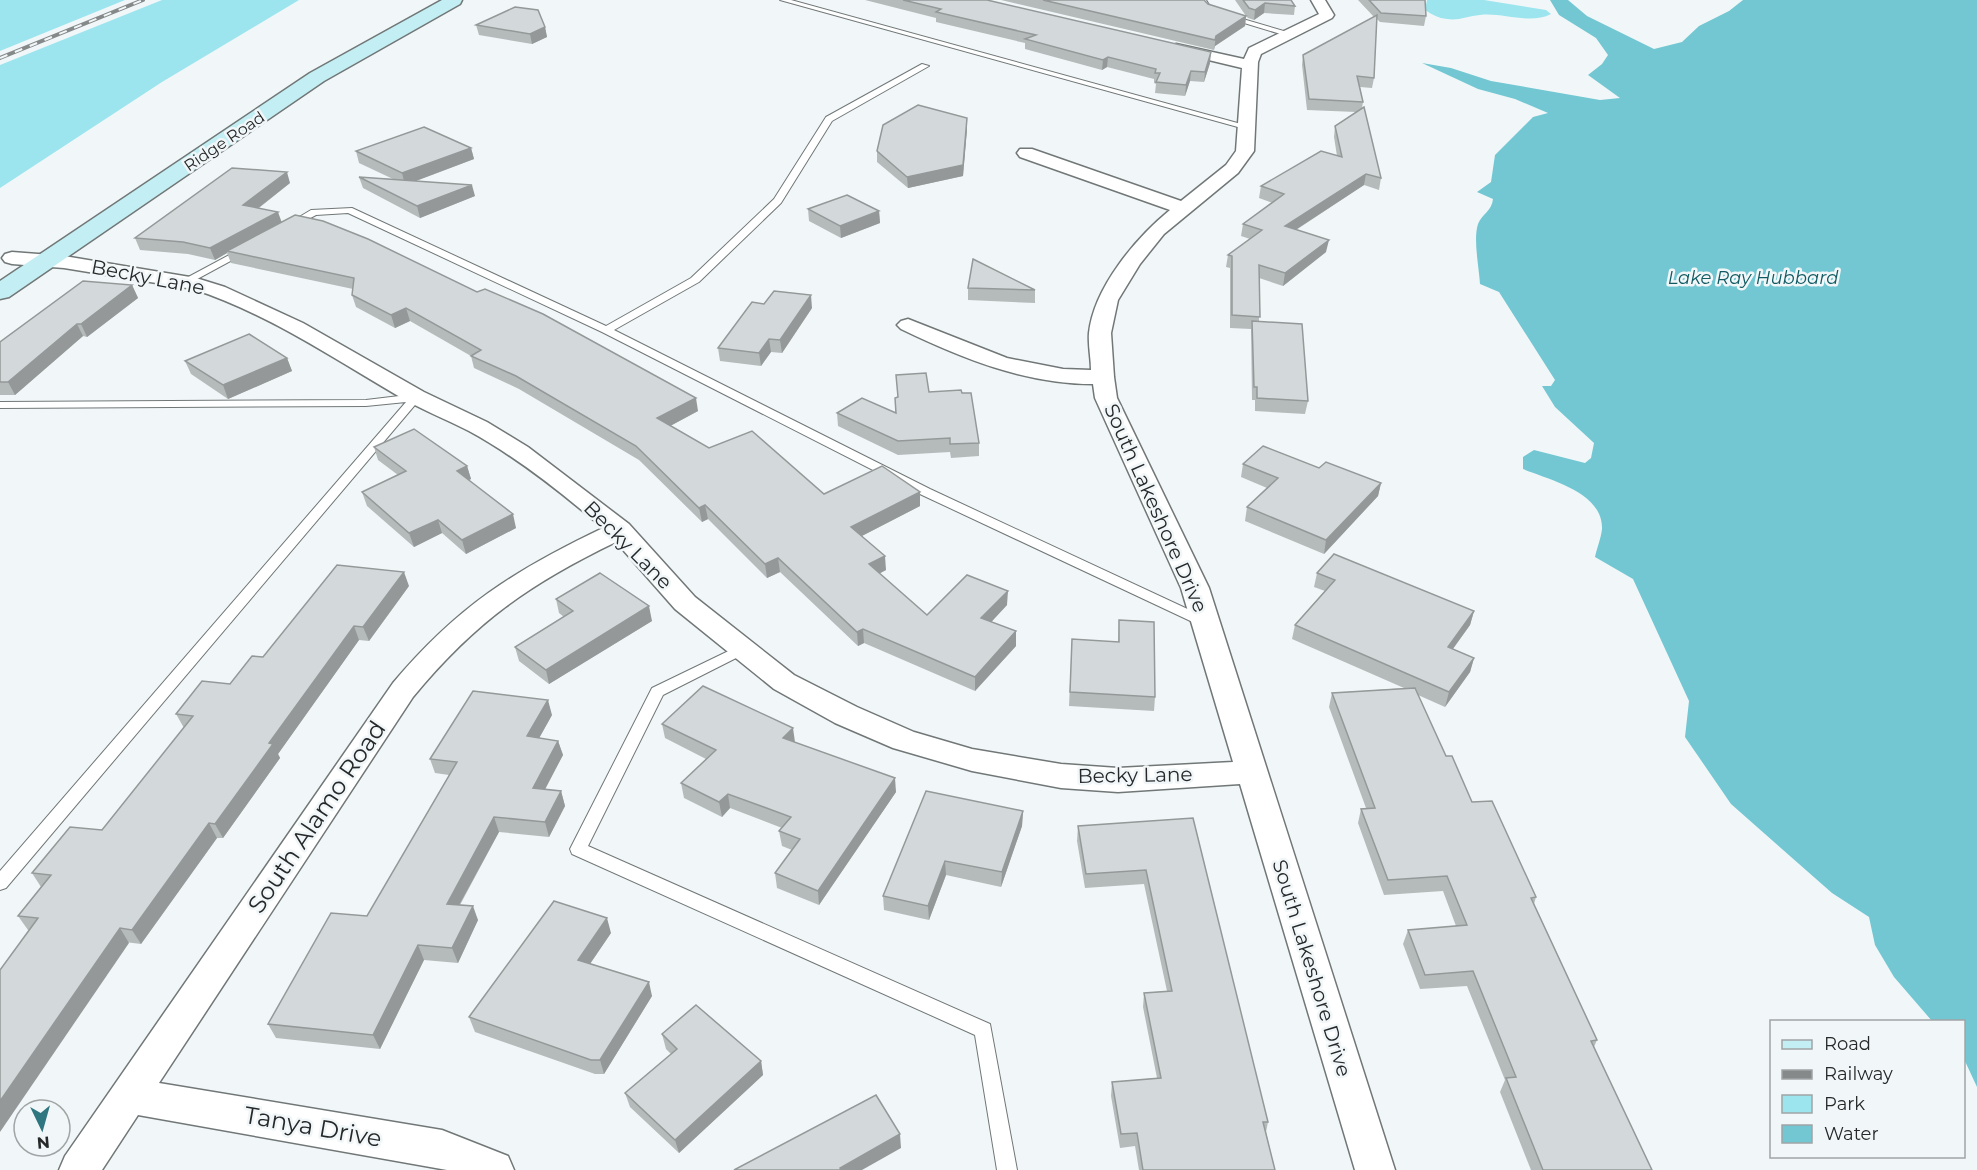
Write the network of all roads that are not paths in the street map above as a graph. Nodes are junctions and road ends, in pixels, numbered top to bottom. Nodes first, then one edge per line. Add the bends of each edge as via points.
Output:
1 (425, 0) edge
2 (454, 0) edge
3 (783, 0) edge
4 (1202, 0) edge
5 (1318, 0) edge
6 (1290, 34) junction
7 (351, 39) junction
8 (378, 42) junction
9 (1159, 44) edge
10 (1250, 65) junction
11 (925, 66) dead end
12 (245, 103) dead end
13 (1248, 127) junction
14 (1026, 153) dead end
15 (102, 198) dead end
16 (1183, 208) junction
17 (274, 234) edge
18 (254, 245) edge
19 (46, 261) junction
20 (6, 262) edge
21 (184, 282) junction
22 (0, 292) edge
23 (908, 325) dead end
24 (606, 330) junction
25 (1103, 377) junction
26 (416, 397) junction
27 (0, 405) edge
28 (620, 530) junction
29 (1206, 623) junction
30 (742, 649) junction
31 (1253, 772) junction
32 (0, 883) edge
33 (129, 1096) junction
34 (79, 1170) edge
35 (494, 1170) edge
36 (1007, 1170) edge
37 (1375, 1170) edge

1 - 7 main road, Ridge Road
2 - 8 main road, Ridge Road
3 - 13 lane
4 - 6 lane via 1210,11
5 - 6 street via 1327,15
6 - 10 street via 1254,51
7 - 8 main road
7 - 12 main road, Ridge Road
8 - 19 main road, Ridge Road via 317,77
9 - 10 street
10 - 13 street, South Lakeshore Drive
11 - 24 lane via 829,119 778,201 695,280
13 - 16 street, South Lakeshore Drive via 1245,151 1232,168
14 - 16 street
15 - 20 main road
16 - 25 street, South Lakeshore Drive via 1131,261 1108,300 1100,333
17 - 24 lane via 314,212 349,210
18 - 21 lane
19 - 20 street, Becky Lane
19 - 21 street, Becky Lane
19 - 22 main road, Ridge Road
21 - 26 street, Becky Lane via 218,291 296,327
23 - 25 street via 977,356 1017,367 1058,376
24 - 29 lane via 926,492
25 - 29 street, South Lakeshore Drive via 1106,398 1195,588
26 - 27 lane via 366,403
26 - 28 street, Becky Lane via 520,452
26 - 32 lane
28 - 30 street, Becky Lane via 685,603
28 - 33 street, South Alamo Road via 517,583 486,604 429,656
29 - 31 street, South Lakeshore Drive
30 - 31 street, Becky Lane via 784,682 846,715 904,740 972,760 1061,776 1118,780
30 - 36 lane via 657,692 578,849 983,1030
31 - 37 street, South Lakeshore Drive
33 - 34 street, South Alamo Road
33 - 35 street, Tanya Drive via 442,1149

